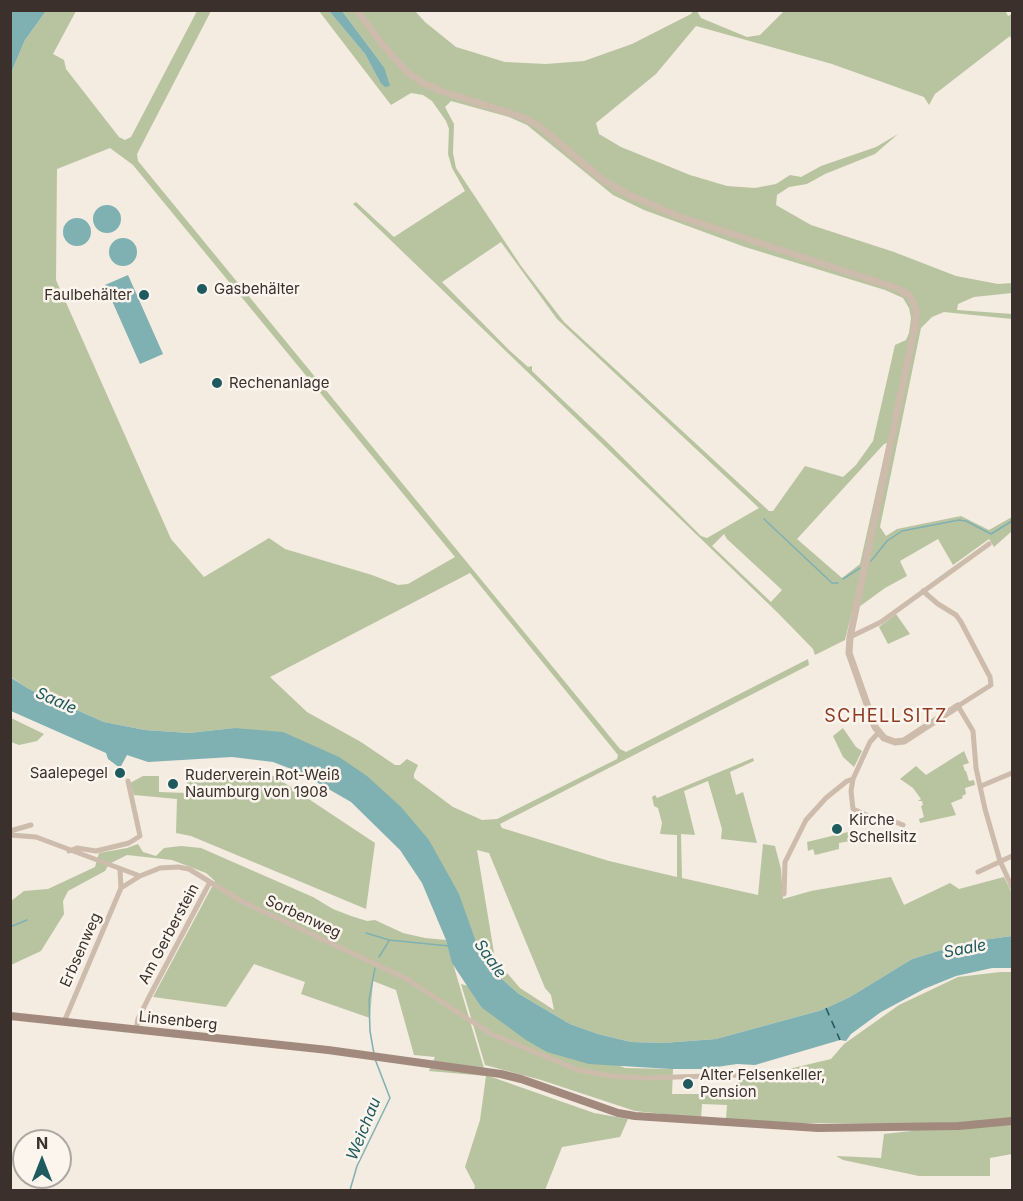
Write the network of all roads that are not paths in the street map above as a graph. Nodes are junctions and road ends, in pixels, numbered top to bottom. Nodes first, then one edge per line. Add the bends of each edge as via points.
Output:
1 (357, 10) edge
2 (989, 544) dead end
3 (923, 591) junction
4 (850, 637) junction
5 (958, 706) junction
6 (879, 732) junction
7 (1012, 773) edge
8 (853, 779) junction
9 (128, 782) dead end
10 (981, 786) junction
11 (32, 825) dead end
12 (903, 825) dead end
13 (10, 831) edge
14 (10, 835) edge
15 (69, 851) junction
16 (1012, 856) edge
17 (1000, 861) junction
18 (120, 870) junction
19 (978, 872) dead end
20 (140, 876) junction
21 (210, 882) junction
22 (1012, 886) edge
23 (121, 888) junction
24 (784, 894) dead end
25 (10, 1016) edge
26 (64, 1022) junction
27 (136, 1030) junction
28 (742, 1075) dead end
29 (1012, 1121) edge

1 - 4 street via 381,44 423,84 539,126 603,180 627,194 678,216 899,289 909,296 917,312 914,331
2 - 3 street
3 - 4 street via 881,622
3 - 5 street via 956,615 990,677 992,685
4 - 6 street via 849,653
5 - 6 street via 904,741 895,742
5 - 10 street via 973,731
6 - 8 street via 870,742
7 - 10 street
8 - 12 street via 853,809
8 - 24 street via 826,798 806,820 785,862
9 - 15 street via 140,836 118,847
10 - 17 street
11 - 13 street
14 - 15 street via 36,837
15 - 18 street
16 - 17 street
17 - 19 street
17 - 22 street
18 - 20 street
18 - 23 street
20 - 21 street, Sorbenweg via 160,868 178,867
20 - 23 street, Sorbenweg
21 - 27 street, Am Gerberstein via 148,999
21 - 28 street, Sorbenweg via 241,901 402,976 503,1040 578,1070 643,1078
23 - 26 street, Erbsenweg
25 - 26 main road, Linsenberg
26 - 27 main road, Linsenberg
27 - 29 main road, Linsenberg via 507,1075 635,1116 828,1128

